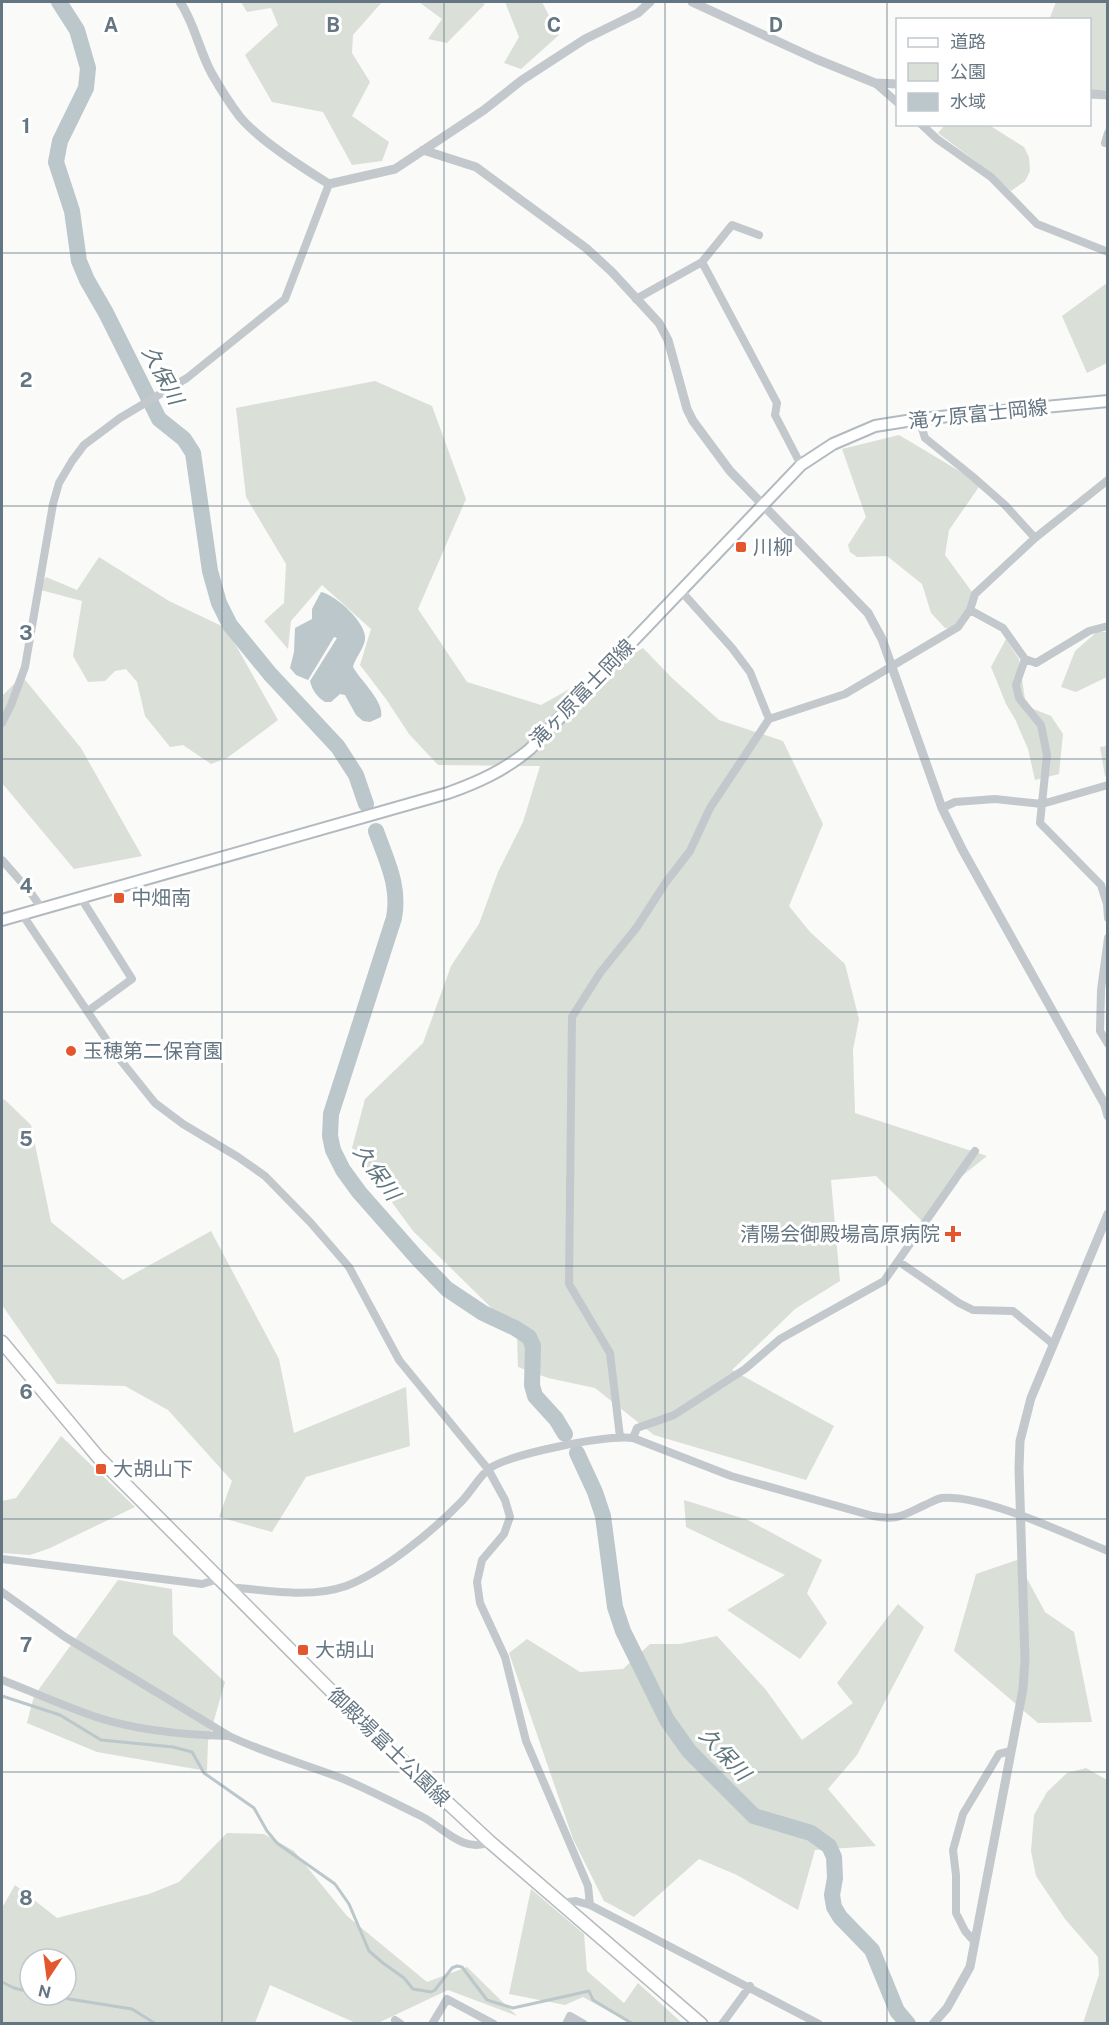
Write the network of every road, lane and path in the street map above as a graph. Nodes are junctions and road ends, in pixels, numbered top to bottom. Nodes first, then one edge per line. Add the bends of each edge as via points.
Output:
1 (180, 2) edge
2 (650, 2) edge
3 (692, 2) edge
4 (875, 83) junction
5 (896, 84) edge
6 (1091, 94) edge
7 (1107, 95) edge
8 (896, 102) edge
9 (923, 126) edge
10 (1107, 133) edge
11 (1107, 143) edge
12 (423, 150) junction
13 (329, 184) junction
14 (759, 235) dead end
15 (1107, 252) edge
16 (702, 262) junction
17 (636, 299) junction
18 (1107, 400) edge
19 (919, 419) junction
20 (801, 465) junction
21 (1107, 480) edge
22 (764, 506) junction
23 (1035, 538) junction
24 (681, 591) junction
25 (970, 610) junction
26 (1107, 626) edge
27 (1025, 659) junction
28 (892, 667) junction
29 (769, 719) junction
30 (2, 723) edge
31 (1107, 785) edge
32 (1042, 804) junction
33 (942, 808) junction
34 (2, 860) edge
35 (81, 898) junction
36 (42, 909) junction
37 (22, 915) junction
38 (1107, 918) edge
39 (2, 920) edge
40 (1107, 938) edge
41 (1104, 990) edge
42 (88, 1011) junction
43 (1107, 1044) edge
44 (1107, 1116) edge
45 (975, 1151) dead end
46 (1107, 1214) edge
47 (898, 1261) junction
48 (2, 1342) edge
49 (1053, 1344) junction
50 (620, 1437) junction
51 (633, 1438) junction
52 (488, 1469) junction
53 (1021, 1516) junction
54 (1107, 1551) edge
55 (2, 1559) edge
56 (223, 1583) junction
57 (2, 1592) edge
58 (2, 1680) edge
59 (229, 1736) junction
60 (1011, 1751) junction
61 (490, 1842) junction
62 (561, 1903) junction
63 (590, 1905) junction
64 (974, 1941) junction
65 (750, 1986) junction
66 (432, 2024) edge
67 (494, 2024) edge
68 (566, 2024) edge
69 (584, 2024) edge
70 (701, 2024) edge
71 (722, 2024) edge
72 (819, 2024) edge
73 (933, 2024) edge

1 - 13 street via 211,73 241,118
2 - 12 street via 638,13 585,39 522,80
3 - 4 street
4 - 5 street
4 - 8 street
6 - 7 street
9 - 15 street via 991,177 1038,224
10 - 11 street
12 - 13 street via 395,169
12 - 17 street via 476,167 586,248
13 - 30 street via 285,299 187,378 141,404 84,445 72,461 60,483 48,528 25,667
14 - 16 street via 732,225
16 - 17 street
16 - 20 street via 777,403 775,415
17 - 22 street via 668,339 693,421 730,471
18 - 19 main road, 滝ヶ原富士岡線
19 - 20 main road, 滝ヶ原富士岡線 via 855,433
19 - 23 street via 925,438 1005,505
20 - 22 main road, 滝ヶ原富士岡線
21 - 23 street
22 - 24 main road, 滝ヶ原富士岡線
22 - 28 street via 868,613
23 - 25 street via 975,594
24 - 29 street via 750,672
24 - 35 main road, 滝ヶ原富士岡線 via 530,748 478,783
25 - 27 street via 1003,628
25 - 28 street via 958,627
26 - 27 street via 1089,631 1036,663
27 - 32 street via 1016,685 1019,698 1041,725 1047,755
28 - 29 street via 845,694
28 - 33 street
29 - 50 street via 710,808 690,851 638,927 600,972 572,1017 569,1284 610,1353
31 - 32 street
32 - 33 street via 995,799 955,802
32 - 38 street via 1040,823 1101,885
33 - 44 street via 1105,1105
34 - 36 street
35 - 36 main road, 滝ヶ原富士岡線
35 - 42 street via 132,979
36 - 37 main road, 滝ヶ原富士岡線
37 - 39 main road, 滝ヶ原富士岡線
37 - 42 street
40 - 41 street
41 - 43 street via 1100,1031
42 - 52 street via 154,1103 265,1176 332,1248 358,1282 399,1360
45 - 47 street
46 - 49 street
47 - 49 street via 959,1304 973,1310 1014,1311
47 - 51 street via 884,1281 780,1339 745,1369 674,1414 637,1428
48 - 56 main road, 御殿場富士公園線 via 98,1457
49 - 53 street via 1031,1398 1020,1441
50 - 51 street
50 - 52 street via 555,1448
51 - 53 street via 731,1476 890,1520 940,1498 970,1500
52 - 56 street via 459,1504 402,1554 346,1586 309,1593
52 - 63 street via 510,1517 504,1534 482,1560 477,1582 480,1603 506,1657 526,1741 588,1886
53 - 54 street
53 - 60 street via 1025,1659
55 - 56 street via 202,1584
56 - 61 main road, 御殿場富士公園線 via 380,1740
57 - 59 street via 65,1637
58 - 59 street via 97,1717 178,1734
59 - 61 street via 344,1779 470,1845
60 - 64 street
60 - 64 street via 999,1754 963,1814 953,1850 956,1912
61 - 62 main road, 御殿場富士公園線
62 - 63 street via 576,1901
62 - 70 main road, 御殿場富士公園線
63 - 65 street
64 - 73 street via 970,1966 959,1989
65 - 71 street
65 - 72 street
66 - 67 street via 447,1999
68 - 69 street via 570,2016

